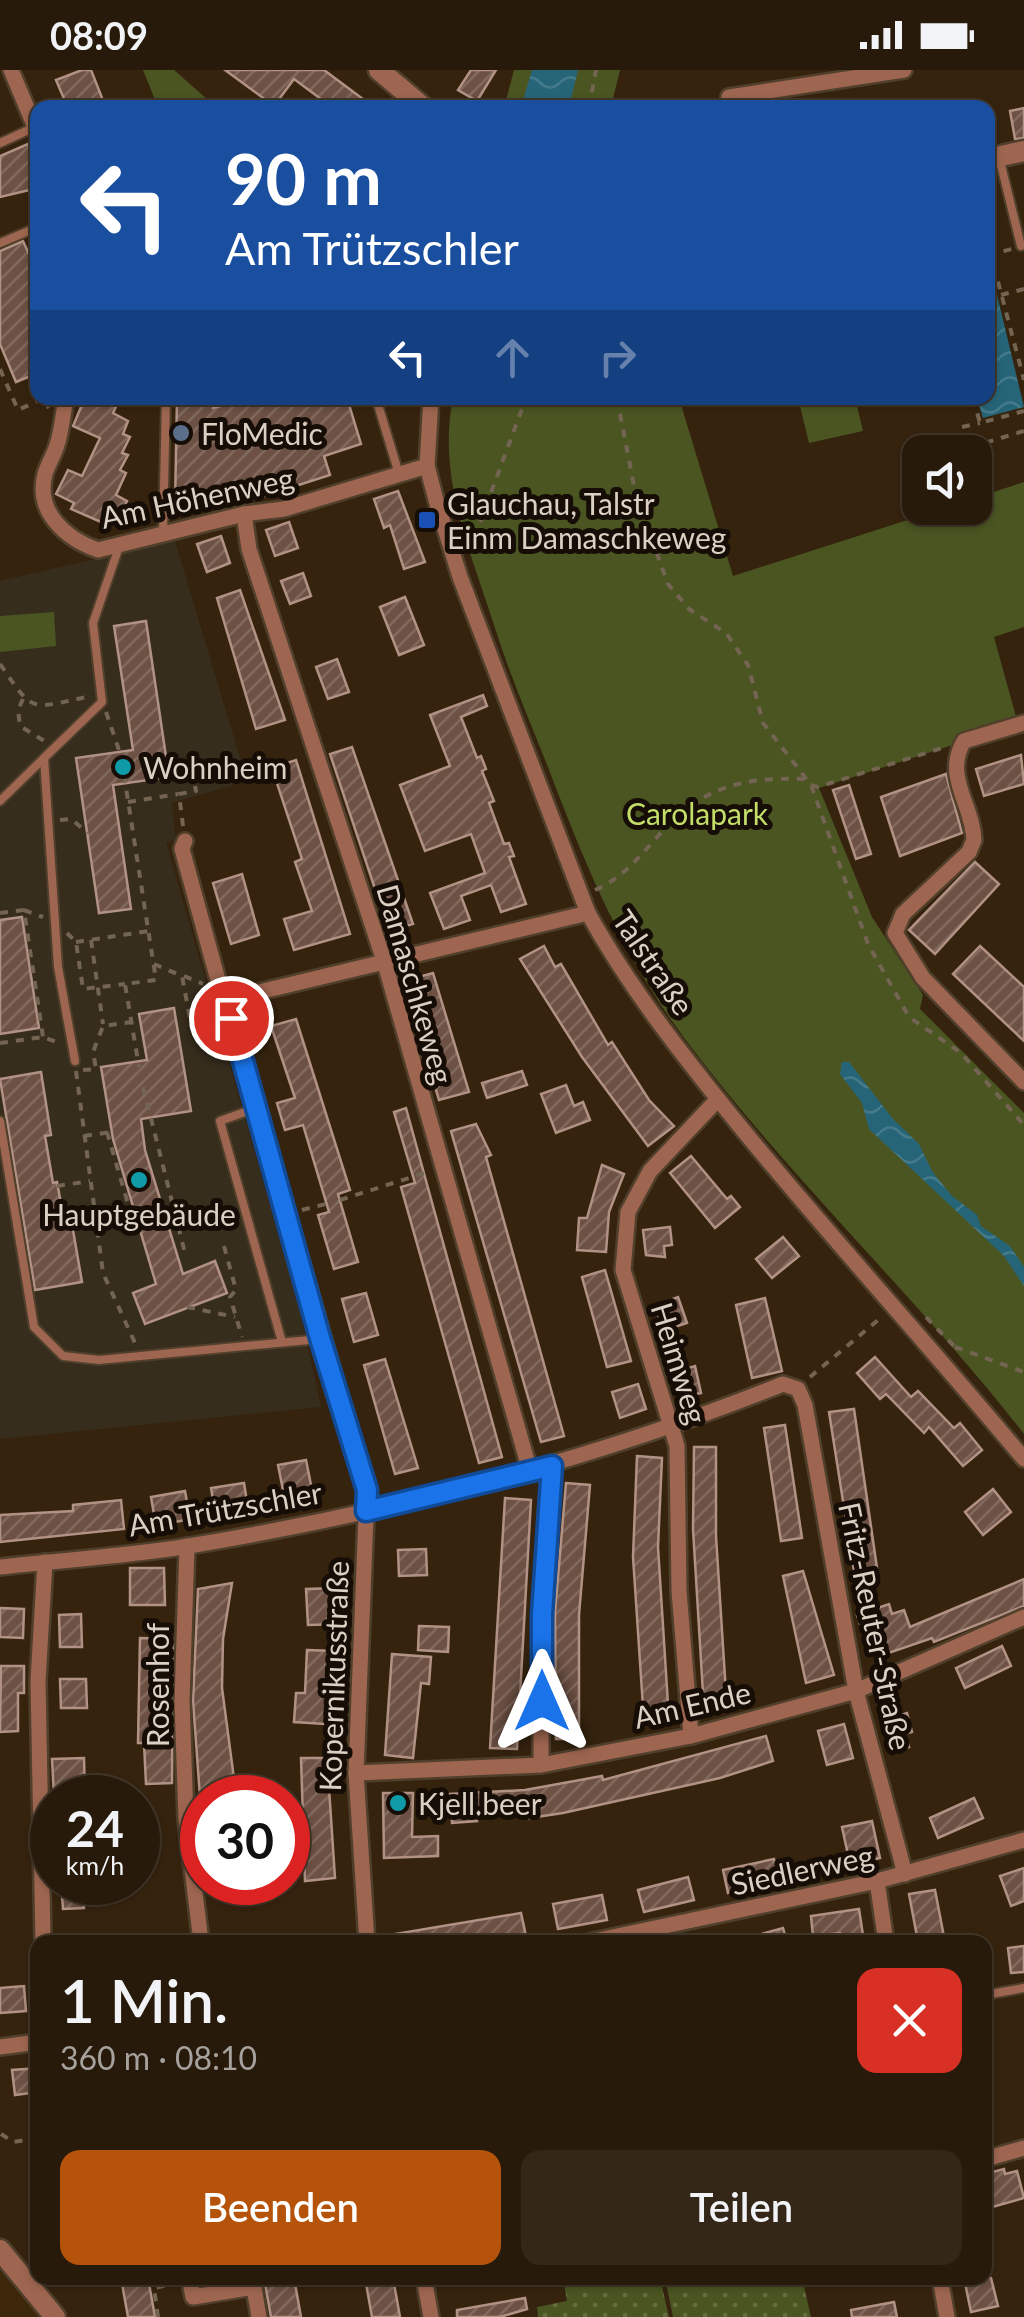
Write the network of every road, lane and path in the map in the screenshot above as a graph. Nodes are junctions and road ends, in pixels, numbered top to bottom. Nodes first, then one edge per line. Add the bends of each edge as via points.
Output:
1 (11, 70) edge
2 (596, 70) edge
3 (904, 70) edge
4 (384, 72) edge
5 (728, 98) dead end
6 (415, 100) edge
7 (590, 100) edge
8 (30, 116) edge
9 (30, 133) edge
10 (0, 143) edge
11 (1024, 152) edge
12 (995, 158) edge
13 (995, 164) edge
14 (30, 230) edge
15 (0, 243) edge
16 (1021, 246) joint
17 (995, 253) edge
18 (995, 274) edge
19 (1024, 289) edge
20 (1002, 294) junction
21 (0, 369) edge
22 (1024, 380) edge
23 (30, 404) edge
24 (65, 405) edge
25 (166, 405) edge
26 (378, 405) edge
27 (430, 405) edge
28 (523, 405) edge
29 (619, 405) edge
30 (976, 405) edge
31 (1024, 411) edge
32 (980, 423) junction
33 (962, 427) dead end
34 (1024, 431) edge
35 (992, 441) edge
36 (426, 466) junction
37 (398, 474) junction
38 (244, 514) junction
39 (162, 535) junction
40 (119, 547) junction
41 (460, 576) junction
42 (0, 664) edge
43 (100, 694) junction
44 (23, 699) junction
45 (98, 706) junction
46 (1024, 722) edge
47 (964, 741) junction
48 (53, 749) junction
49 (44, 758) junction
50 (122, 759) dead end
51 (124, 775) dead end
52 (804, 780) junction
53 (812, 785) junction
54 (195, 786) dead end
55 (178, 794) junction
56 (0, 801) edge
57 (128, 802) junction
58 (180, 808) dead end
59 (50, 821) junction
60 (88, 833) dead end
61 (185, 842) dead end
62 (581, 896) junction
63 (24, 910) junction
64 (0, 913) edge
65 (588, 913) junction
66 (56, 921) junction
67 (148, 931) junction
68 (90, 940) junction
69 (154, 964) junction
70 (384, 964) junction
71 (182, 976) junction
72 (196, 982) dead end
73 (126, 984) junction
74 (97, 987) junction
75 (234, 1005) junction
76 (131, 1022) junction
77 (103, 1026) junction
78 (201, 1032) dead end
79 (0, 1043) edge
80 (75, 1066) junction
81 (139, 1066) dead end
82 (1024, 1082) edge
83 (143, 1087) dead end
84 (718, 1099) junction
85 (256, 1108) junction
86 (0, 1121) edge
87 (1024, 1125) edge
88 (84, 1136) junction
89 (440, 1168) junction
90 (90, 1181) junction
91 (57, 1186) dead end
92 (340, 1200) dead end
93 (326, 1204) dead end
94 (286, 1214) junction
95 (97, 1231) junction
96 (224, 1246) dead end
97 (186, 1257) dead end
98 (187, 1307) dead end
99 (892, 1309) junction
100 (237, 1317) junction
101 (320, 1338) junction
102 (282, 1342) junction
103 (244, 1346) junction
104 (955, 1347) dead end
105 (141, 1356) junction
106 (1024, 1372) edge
107 (798, 1389) junction
108 (672, 1428) junction
109 (1024, 1459) edge
110 (552, 1466) junction
111 (530, 1471) junction
112 (366, 1511) junction
113 (187, 1546) junction
114 (45, 1562) junction
115 (0, 1567) edge
116 (1024, 1617) edge
117 (856, 1690) junction
118 (691, 1736) junction
119 (542, 1764) junction
120 (356, 1773) junction
121 (1024, 1840) edge
122 (906, 1874) junction
123 (877, 1881) junction
124 (42, 1935) edge
125 (200, 1935) edge
126 (367, 1935) edge
127 (622, 1935) edge
128 (885, 1935) edge
129 (1024, 1988) edge
130 (992, 1994) edge
131 (30, 2043) edge
132 (0, 2047) edge
133 (1, 2134) edge
134 (30, 2139) edge
135 (1024, 2148) edge
136 (992, 2157) edge
137 (0, 2250) edge
138 (153, 2285) edge
139 (168, 2285) edge
140 (191, 2285) edge
141 (241, 2285) edge
142 (254, 2285) edge
143 (426, 2285) edge
144 (941, 2285) edge
145 (154, 2288) junction
146 (55, 2317) edge
147 (158, 2317) edge
148 (259, 2317) edge
149 (432, 2317) edge
150 (947, 2317) edge

1 - 8 street
2 - 7 path
3 - 5 street
4 - 6 street
9 - 10 lane
11 - 12 street
13 - 16 lane
14 - 15 lane
16 - 17 path
18 - 20 path
19 - 20 path
20 - 22 path
21 - 23 path via 18,410
24 - 40 street, Am Höhenweg via 44,477 45,504 75,542 98,550
25 - 39 lane
26 - 37 lane
27 - 36 street, Talstraße
28 - 41 path
29 - 52 path via 636,496 668,584 689,609 726,632 748,665 763,722
30 - 32 path
31 - 32 path
32 - 33 path
34 - 35 path
36 - 37 street, Am Höhenweg
36 - 41 street, Talstraße
37 - 38 street, Am Höhenweg via 284,509
38 - 39 street, Am Höhenweg
38 - 70 street, Damaschkeweg via 249,549
39 - 40 street, Am Höhenweg
40 - 43 lane via 93,623
41 - 62 street, Talstraße
42 - 44 path
43 - 44 path via 45,706
43 - 45 lane
44 - 48 path via 20,726
45 - 48 lane
45 - 50 path via 108,713
46 - 47 street
47 - 53 path
47 - 82 street via 956,774 974,840 903,914 896,933 924,978
48 - 49 lane
49 - 56 lane
49 - 59 lane
51 - 57 path
52 - 53 path
52 - 62 path via 760,778 720,788 689,806 634,866
53 - 87 path via 868,944 909,1017 961,1053
54 - 55 path
55 - 57 path
55 - 58 path
57 - 67 path
59 - 60 path via 71,818
59 - 66 lane
61 - 75 street, Kopernikusstraße via 221,992
62 - 65 street, Talstraße
63 - 64 path
63 - 66 path
63 - 79 path via 43,1037
65 - 70 street
65 - 84 street, Talstraße via 639,996
66 - 80 lane
67 - 68 path
67 - 69 path
68 - 74 path
68 - 74 path via 76,942 83,989
69 - 71 path
69 - 73 path via 156,980
70 - 75 street via 259,992
70 - 89 street, Damaschkeweg
71 - 72 path
71 - 78 path via 192,1029
73 - 74 path
73 - 76 path
74 - 77 path
75 - 85 street, Kopernikusstraße via 231,1018
76 - 77 path
76 - 81 path
77 - 80 path via 93,1052 96,1068
80 - 88 path
83 - 97 path
84 - 99 street, Talstraße
84 - 108 street, Heimweg via 650,1171 628,1212 624,1270
85 - 94 street, Kopernikusstraße
85 - 102 lane via 220,1120
86 - 105 lane via 34,1326 63,1356
88 - 90 path
88 - 95 path via 109,1132 135,1221
89 - 92 path
89 - 111 street, Damaschkeweg
90 - 91 path
90 - 95 path
93 - 94 path
94 - 101 street, Kopernikusstraße
95 - 105 path via 103,1273
96 - 100 path
98 - 100 path
99 - 107 path
99 - 109 street, Talstraße
100 - 103 path
101 - 102 lane
101 - 112 street, Kopernikusstraße via 367,1490
102 - 103 lane
103 - 105 lane
104 - 106 path
107 - 108 street, Am Trützschler via 782,1384
107 - 117 street, Fritz-Reuter-Straße
108 - 110 street, Am Trützschler
108 - 118 street, Heimweg
110 - 111 street, Am Trützschler
110 - 119 street via 542,1614
111 - 112 street, Am Trützschler
112 - 113 street, Am Trützschler
112 - 120 street, Kopernikusstraße
113 - 114 street, Am Trützschler
113 - 125 street, Rosenhof via 184,1779
114 - 115 street, Am Trützschler
114 - 124 street via 38,1681
116 - 117 street, Am Ende
117 - 118 street, Am Ende
117 - 122 street, Fritz-Reuter-Straße
118 - 119 street, Am Ende
119 - 120 street, Am Ende
120 - 126 street, Kopernikusstraße
121 - 122 street, Siedlerweg
122 - 123 street, Siedlerweg
123 - 127 street, Siedlerweg
123 - 128 street
129 - 130 lane
131 - 132 street
133 - 134 path via 13,2142
135 - 136 street
137 - 146 street
138 - 145 path
139 - 145 path
140 - 141 street via 192,2297
142 - 148 street
143 - 149 street
144 - 150 street
145 - 147 path

